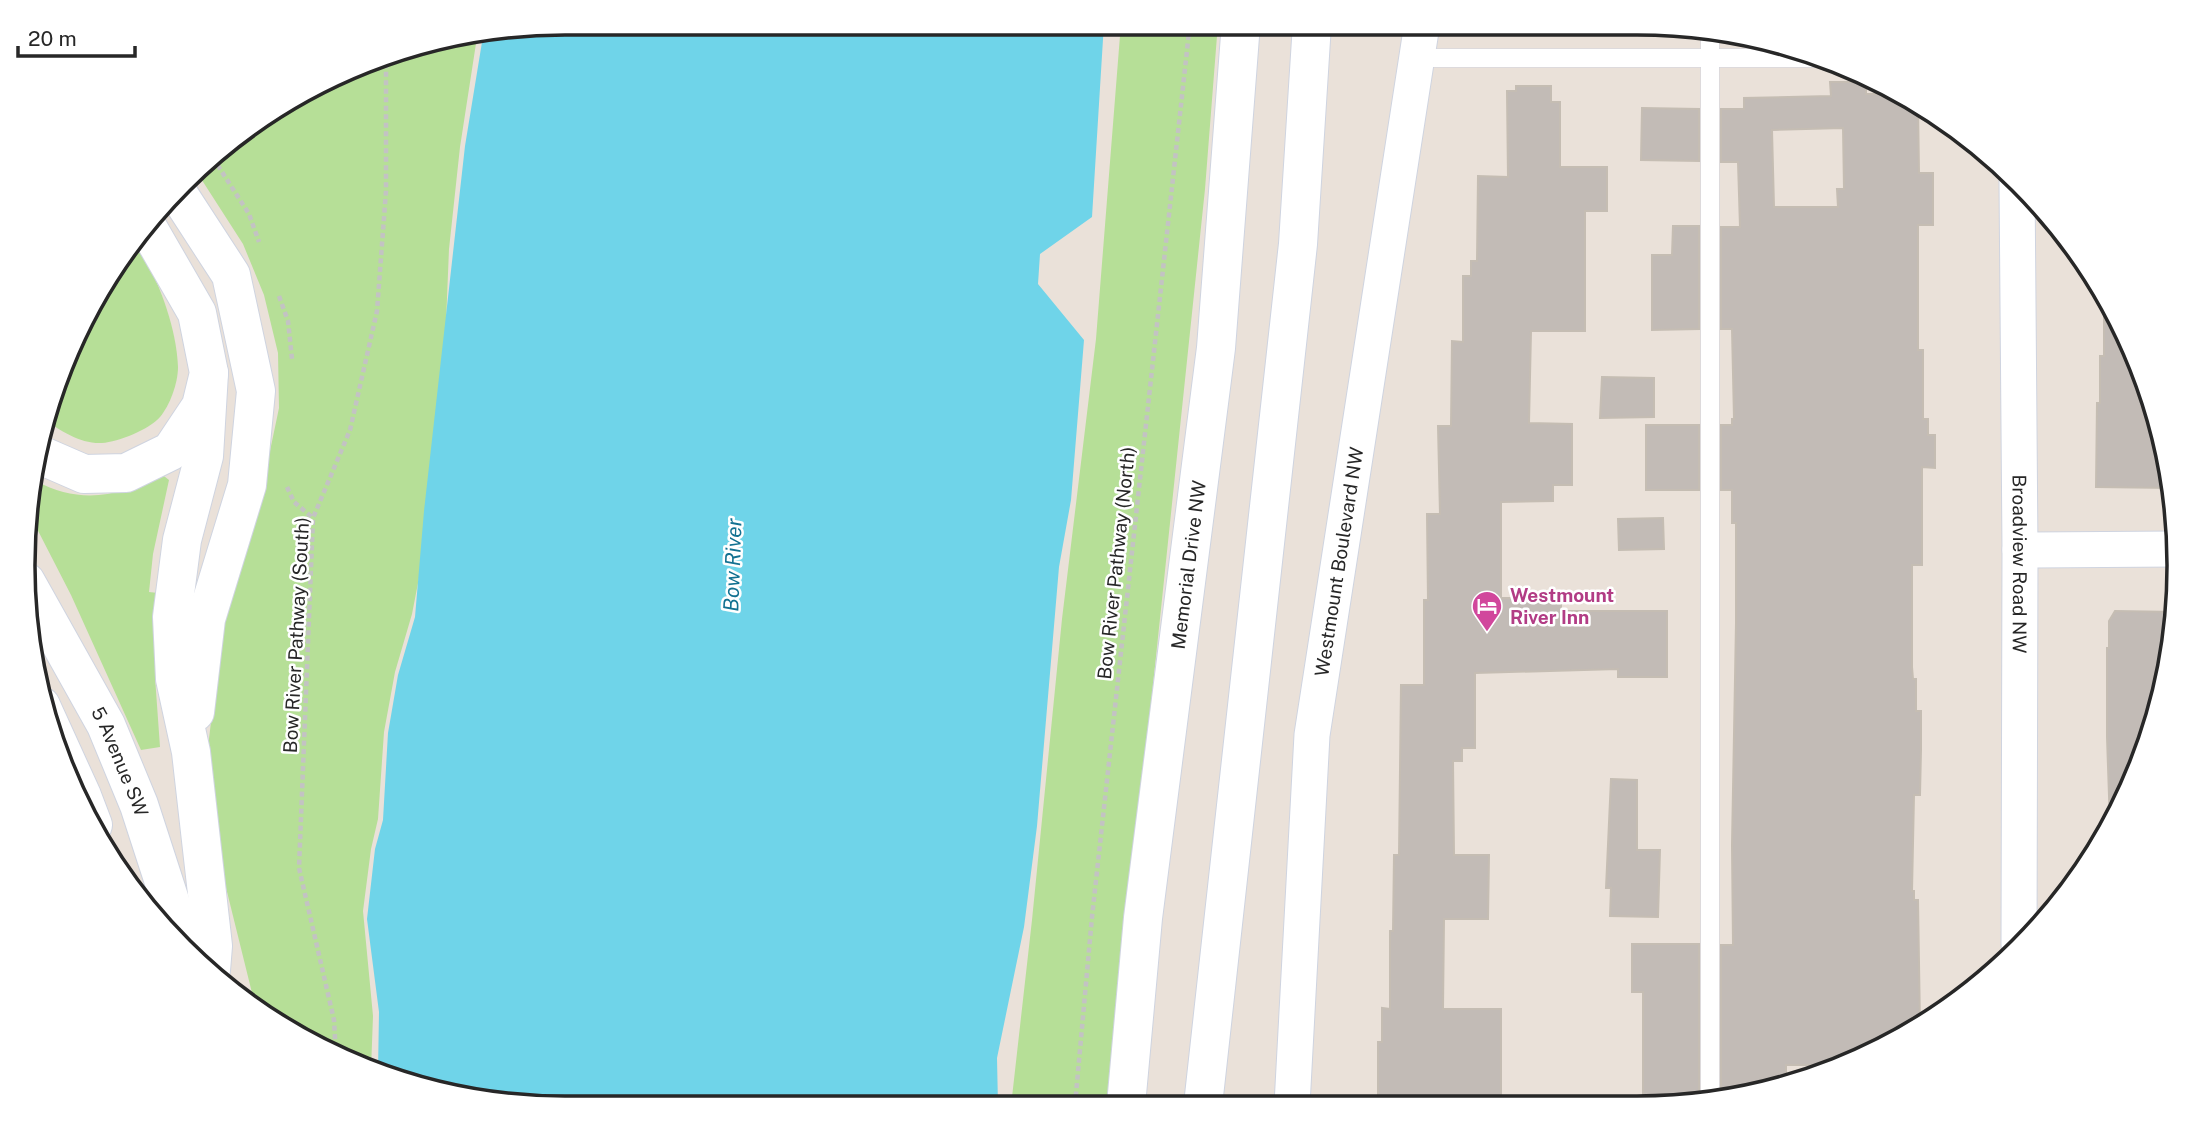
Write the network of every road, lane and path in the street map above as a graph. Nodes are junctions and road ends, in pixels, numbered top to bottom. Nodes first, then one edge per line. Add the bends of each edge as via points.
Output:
1 (1189, 35) edge
2 (1240, 35) edge
3 (1311, 35) edge
4 (1420, 35) edge
5 (1710, 41) edge
6 (1417, 58) junction
7 (1710, 58) junction
8 (1790, 58) edge
9 (386, 66) edge
10 (2017, 196) edge
11 (182, 199) edge
12 (152, 235) edge
13 (209, 373) junction
14 (46, 458) edge
15 (2167, 549) edge
16 (2020, 550) junction
17 (36, 600) edge
18 (191, 752) junction
19 (179, 929) edge
20 (2020, 932) edge
21 (212, 960) edge
22 (335, 1043) edge
23 (1710, 1090) edge
24 (1076, 1096) edge
25 (1127, 1096) edge
26 (1204, 1096) edge
27 (1292, 1096) edge

1 - 24 path, Bow River Pathway (North)
2 - 25 main road, Memorial Drive NW via 1216,348 1143,918
3 - 26 main road via 1298,244
4 - 6 street, Westmount Boulevard NW
5 - 7 lane
6 - 7 lane
6 - 27 street, Westmount Boulevard NW via 1312,735
7 - 8 lane
7 - 23 lane
9 - 22 path, Bow River Pathway (South) via 386,191 377,311 350,430 313,518 299,868
10 - 16 street, Broadview Road NW
11 - 18 main road via 231,275 256,391 247,485 206,620
12 - 13 main road via 197,313
13 - 14 main road via 201,406 171,451 126,472 84,474
13 - 18 main road via 204,456 181,540 172,617 175,679
15 - 16 street
16 - 20 street, Broadview Road NW
17 - 19 main road, 5 Avenue SW via 106,725 139,805
18 - 21 main road

